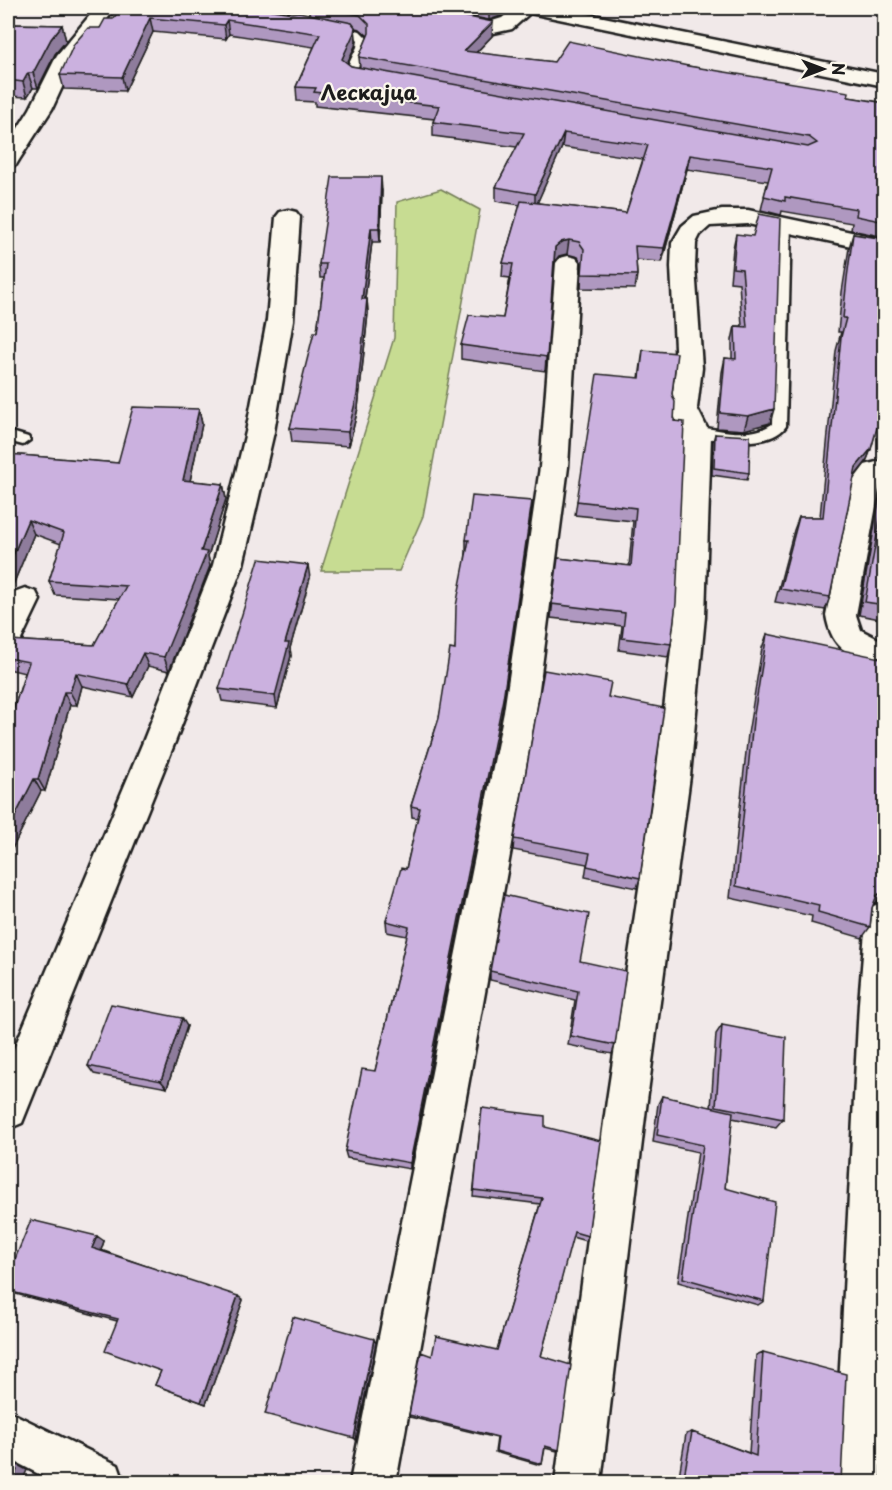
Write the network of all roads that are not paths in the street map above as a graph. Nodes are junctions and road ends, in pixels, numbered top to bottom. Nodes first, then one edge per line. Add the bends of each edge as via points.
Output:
1 (105, 8) edge
2 (233, 8) edge
3 (399, 8) edge
4 (524, 8) edge
5 (533, 8) edge
6 (305, 18) edge
7 (885, 80) edge
8 (379, 81) edge
9 (8, 160) edge
10 (288, 217) dead end
11 (785, 223) junction
12 (885, 246) edge
13 (568, 263) dead end
14 (695, 431) junction
15 (8, 436) edge
16 (22, 440) dead end
17 (885, 470) edge
18 (25, 600) dead end
19 (8, 634) edge
20 (885, 654) edge
21 (885, 919) edge
22 (8, 1109) edge
23 (8, 1434) edge
24 (101, 1482) edge
25 (373, 1482) edge
26 (578, 1482) edge
27 (857, 1482) edge

1 - 9 street via 67,56 41,109
2 - 6 street
3 - 4 street via 501,28
5 - 7 street
6 - 8 lane via 357,33 363,39 362,47 350,72
10 - 22 street via 280,320 260,432 228,565
11 - 12 street
11 - 14 lane via 779,426 757,437
11 - 14 street via 722,217 702,221 684,243 689,368 684,408
13 - 25 street via 554,467 520,712
14 - 26 street via 690,616 674,765
15 - 16 lane
17 - 20 street via 875,472 867,481 841,615 848,638
18 - 19 street
21 - 27 street
23 - 24 street

